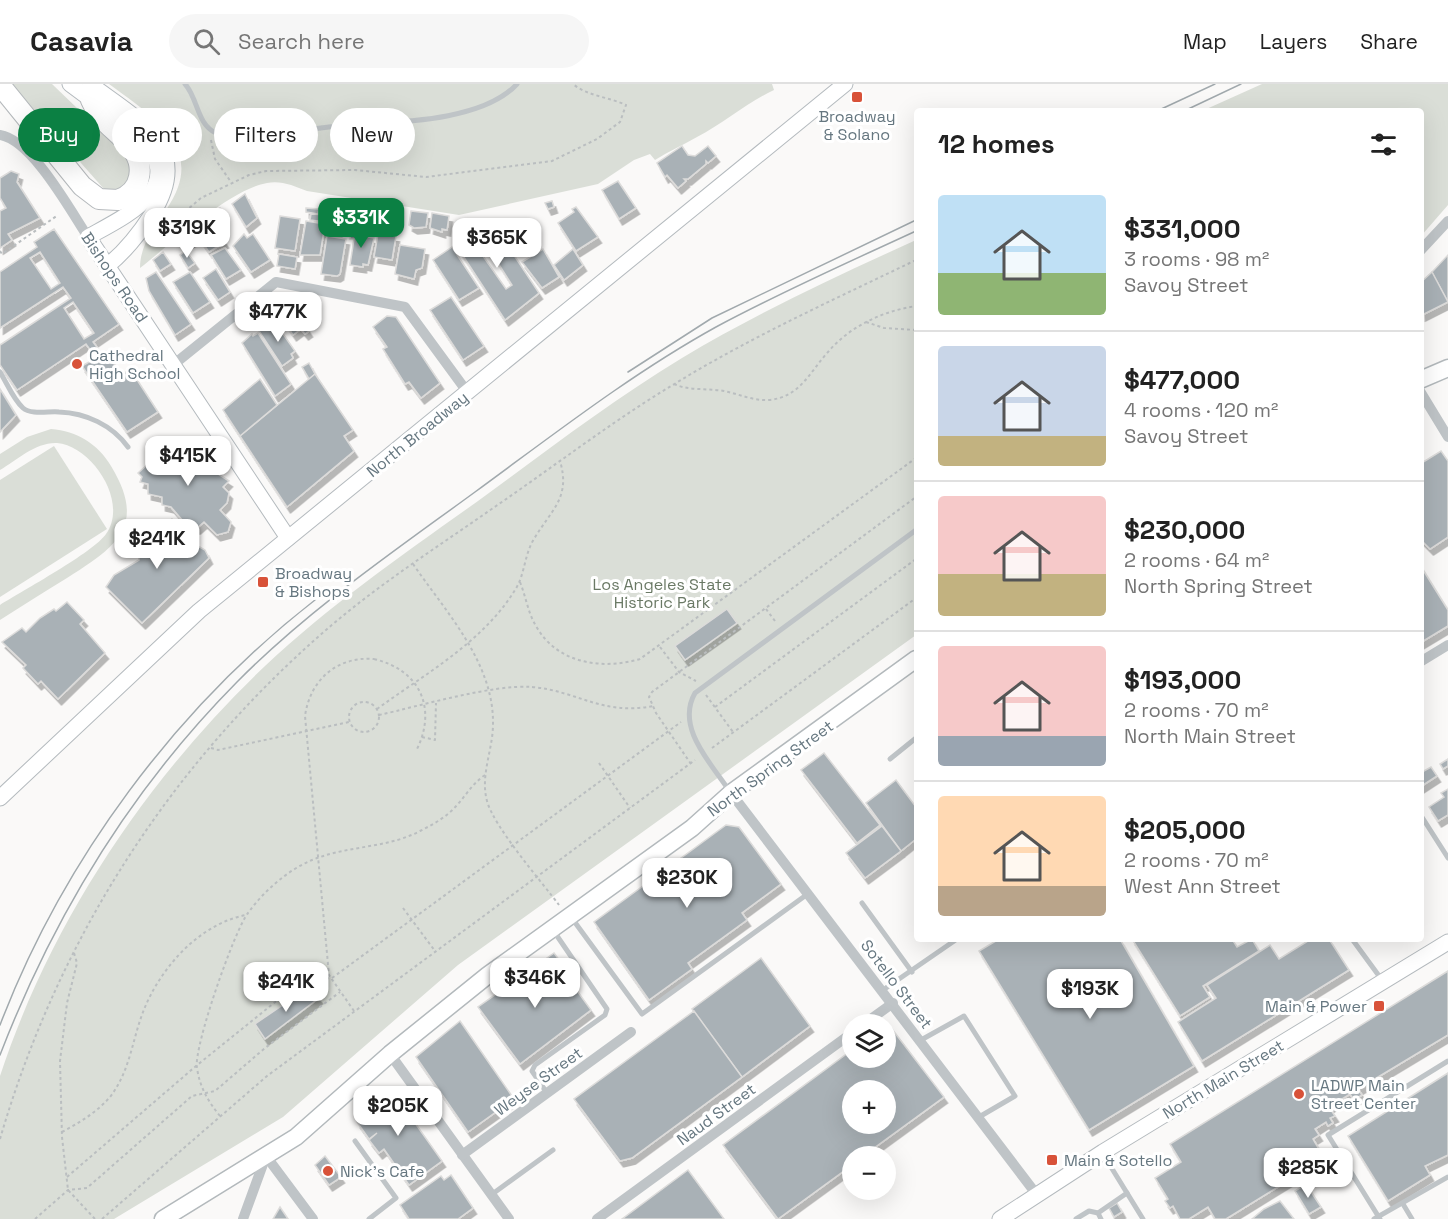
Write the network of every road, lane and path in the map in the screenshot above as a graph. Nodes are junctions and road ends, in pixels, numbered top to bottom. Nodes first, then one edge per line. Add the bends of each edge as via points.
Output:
1 (70, 84) edge
2 (185, 84) edge
3 (517, 84) edge
4 (573, 84) edge
5 (845, 84) edge
6 (0, 85) edge
7 (91, 92) edge
8 (212, 131) junction
9 (0, 135) edge
10 (231, 182) junction
11 (58, 215) dead end
12 (1448, 221) edge
13 (88, 237) junction
14 (151, 241) dead end
15 (1424, 247) edge
16 (0, 251) edge
17 (914, 262) edge
18 (107, 266) junction
19 (914, 306) edge
20 (866, 322) junction
21 (914, 330) edge
22 (173, 365) junction
23 (1448, 368) edge
24 (0, 372) edge
25 (1424, 378) edge
26 (674, 384) junction
27 (468, 393) junction
28 (1424, 398) edge
29 (1448, 437) edge
30 (128, 447) dead end
31 (914, 459) edge
32 (560, 461) junction
33 (914, 498) edge
34 (914, 531) edge
35 (288, 538) junction
36 (914, 560) edge
37 (412, 563) junction
38 (520, 582) junction
39 (914, 599) edge
40 (766, 609) junction
41 (777, 623) dead end
42 (468, 644) junction
43 (1448, 645) edge
44 (660, 647) junction
45 (914, 660) edge
46 (1424, 660) edge
47 (679, 672) junction
48 (697, 681) dead end
49 (489, 691) junction
50 (706, 695) dead end
51 (436, 703) junction
52 (653, 706) junction
53 (714, 707) junction
54 (377, 709) junction
55 (379, 715) junction
56 (689, 719) junction
57 (349, 722) junction
58 (668, 731) junction
59 (306, 732) junction
60 (733, 732) junction
61 (423, 737) junction
62 (914, 740) edge
63 (210, 748) junction
64 (711, 748) dead end
65 (417, 749) dead end
66 (697, 759) dead end
67 (890, 759) dead end
68 (599, 763) dead end
69 (691, 764) junction
70 (485, 775) junction
71 (607, 775) junction
72 (731, 793) junction
73 (0, 798) edge
74 (630, 808) junction
75 (1424, 820) edge
76 (514, 844) junction
77 (319, 856) junction
78 (1448, 858) edge
79 (537, 875) junction
80 (809, 893) junction
81 (862, 903) dead end
82 (403, 908) dead end
83 (246, 915) junction
84 (569, 917) junction
85 (411, 919) junction
86 (553, 929) junction
87 (953, 942) edge
88 (1354, 942) edge
89 (1448, 942) edge
90 (74, 951) junction
91 (435, 951) junction
92 (912, 972) junction
93 (332, 978) junction
94 (1383, 982) junction
95 (883, 990) junction
96 (340, 992) junction
97 (893, 1003) junction
98 (354, 1011) junction
99 (878, 1014) edge
100 (631, 1032) dead end
101 (842, 1040) edge
102 (921, 1040) junction
103 (390, 1054) junction
104 (1448, 1061) edge
105 (196, 1066) junction
106 (547, 1093) junction
107 (203, 1094) junction
108 (220, 1116) junction
109 (979, 1117) junction
110 (62, 1135) junction
111 (0, 1139) edge
112 (355, 1141) dead end
113 (553, 1150) dead end
114 (1102, 1152) junction
115 (462, 1155) junction
116 (266, 1156) junction
117 (67, 1176) junction
118 (1448, 1177) edge
119 (68, 1190) junction
120 (1127, 1193) junction
121 (491, 1195) junction
122 (1037, 1195) junction
123 (1403, 1204) junction
124 (1098, 1213) junction
125 (1378, 1218) edge
126 (35, 1219) edge
127 (95, 1219) edge
128 (102, 1219) edge
129 (163, 1219) edge
130 (243, 1219) edge
131 (313, 1219) edge
132 (369, 1219) edge
133 (509, 1219) edge
134 (597, 1219) edge
135 (1000, 1219) edge
136 (1076, 1219) edge
137 (1101, 1219) edge
138 (1143, 1219) edge
139 (1412, 1219) edge

1 - 7 main road
2 - 8 lane
3 - 8 lane via 491,104 390,124 330,126 252,138
4 - 10 path via 581,91 626,105 620,122 597,139 552,161 426,177 355,170 266,171
5 - 27 main road, North Broadway
6 - 7 highway via 82,186 99,199 118,200 135,187 139,161 133,149 98,115
7 - 13 main road via 145,142 153,154 156,172 151,193 141,206
7 - 18 main road via 150,130 162,146 168,164 167,183 160,201 127,250
8 - 10 path via 215,159
9 - 13 street, Bishops Road via 16,140 48,178
10 - 14 path via 201,198
11 - 16 path via 2,254
12 - 15 street
13 - 18 main road, Bishops Road
17 - 26 path via 801,314
18 - 22 main road, Bishops Road
19 - 20 path
20 - 21 path via 884,328
20 - 26 path via 828,351 804,384 780,398 752,399 716,389 684,389
22 - 27 street via 276,282 405,307
22 - 35 main road, Bishops Road
23 - 25 main road
24 - 30 lane via 23,408 30,412 78,414 99,421
26 - 32 path
27 - 35 main road, North Broadway
28 - 29 street
31 - 44 path
32 - 37 path
32 - 38 path via 560,502 532,540
33 - 40 path
34 - 56 lane via 701,688 691,700
35 - 73 main road, North Broadway via 158,647
36 - 53 path
37 - 42 path
37 - 63 path via 328,627 275,675
38 - 42 path via 504,606
38 - 44 path via 537,629 563,653 594,665 612,665 640,659
39 - 60 path
40 - 41 path
40 - 47 path
42 - 49 path
42 - 54 path
43 - 46 street
44 - 47 path
45 - 72 main road, North Spring Street
47 - 48 path
47 - 52 path via 652,692 649,697
49 - 51 path
49 - 52 path via 531,687 626,710
49 - 70 path via 493,742
50 - 53 path
51 - 55 path
51 - 61 path via 435,740
52 - 58 path
53 - 60 path
54 - 55 path
54 - 57 path via 365,702 356,705
55 - 57 path via 377,725 369,732 359,732
56 - 58 path
56 - 72 lane via 695,741
57 - 59 path
58 - 69 path
58 - 71 path
59 - 61 path, bridge via 307,702 321,677 349,661 374,659 397,667 411,678 422,695 426,713
59 - 63 path via 218,750
59 - 77 path
60 - 64 path
61 - 65 path, bridge
62 - 67 lane
63 - 90 path via 181,779 123,862
66 - 69 path
68 - 71 path
69 - 74 path
70 - 76 path via 487,801
70 - 77 path via 475,781 449,813 421,831 402,840
71 - 74 path
71 - 76 path
72 - 80 street, Sotello Street
72 - 84 main road, North Spring Street via 692,828
74 - 79 path
75 - 78 lane
76 - 79 path
76 - 85 path
77 - 83 path via 280,879
77 - 93 path
79 - 84 path
79 - 91 path
80 - 84 lane via 642,1014
80 - 95 street, Sotello Street
81 - 92 lane
82 - 85 path
83 - 105 path via 203,1029
83 - 110 path via 230,918 207,932 174,959 143,1011 120,1081 94,1111
84 - 86 main road, North Spring Street
85 - 91 path
85 - 93 path
86 - 103 main road, North Spring Street via 488,975
86 - 106 lane via 607,1010 535,1065 532,1071
87 - 92 lane
88 - 94 lane
89 - 94 main road, North Main Street
90 - 110 path via 77,963 67,1003 60,1061
90 - 111 path via 26,1058
91 - 98 path
92 - 95 lane
93 - 96 path
93 - 105 path via 306,980
94 - 114 main road, North Main Street
95 - 97 street, Sotello Street
96 - 98 path
96 - 107 path via 215,1091
97 - 99 street
97 - 102 street, Sotello Street
98 - 108 path
100 - 106 street, Weyse Street
101 - 134 street, Naud Street
102 - 109 street, Sotello Street
102 - 109 lane via 964,1016 1016,1096
103 - 115 street
103 - 116 main road, North Spring Street via 296,1137
104 - 125 lane via 1328,1135
105 - 107 path
105 - 117 path
106 - 115 street, Weyse Street
107 - 108 path
107 - 119 path via 192,1096 87,1188
108 - 128 path
109 - 122 street, Sotello Street
110 - 117 path
112 - 132 lane via 396,1198
113 - 121 lane
114 - 120 lane
114 - 122 main road, North Main Street
115 - 121 street
116 - 129 main road, North Spring Street
116 - 130 street
116 - 131 street
117 - 119 path
118 - 123 lane
119 - 126 path
119 - 127 path
120 - 124 lane
120 - 138 lane
121 - 133 street
122 - 135 main road, North Main Street
123 - 125 lane
123 - 139 lane
124 - 136 lane via 1089,1211
124 - 137 lane

